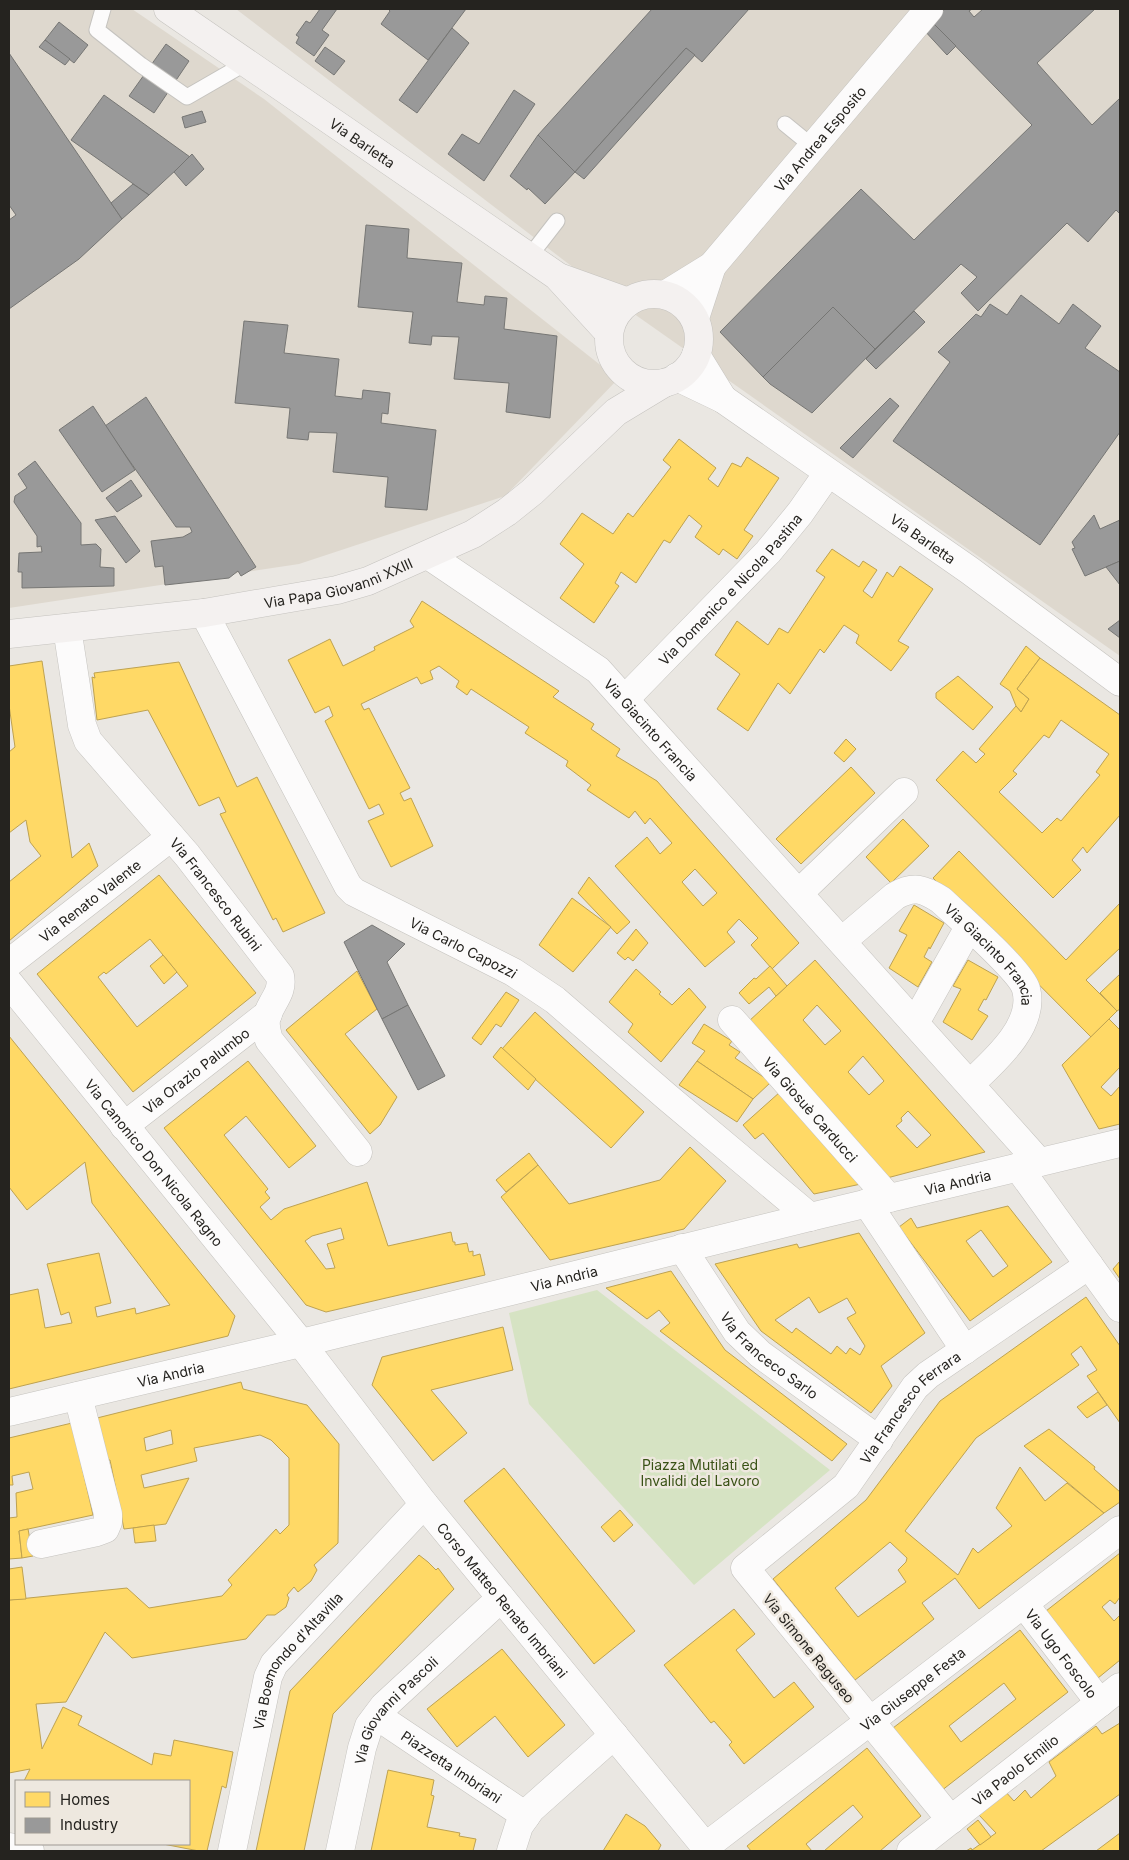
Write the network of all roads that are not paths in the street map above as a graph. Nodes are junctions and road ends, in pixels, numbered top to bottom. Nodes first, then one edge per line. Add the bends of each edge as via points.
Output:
1 (103, 9) edge
2 (168, 9) edge
3 (929, 9) edge
4 (246, 63) junction
5 (785, 124) dead end
6 (812, 146) junction
7 (557, 221) dead end
8 (529, 257) junction
9 (712, 266) junction
10 (557, 276) junction
11 (665, 295) junction
12 (628, 302) junction
13 (695, 318) junction
14 (609, 333) junction
15 (696, 355) junction
16 (624, 372) junction
17 (671, 380) junction
18 (723, 399) junction
19 (616, 412) junction
20 (828, 473) junction
21 (428, 555) junction
22 (204, 613) junction
23 (66, 628) junction
24 (9, 634) edge
25 (1120, 682) edge
26 (625, 699) junction
27 (904, 792) dead end
28 (171, 837) junction
29 (799, 893) junction
30 (969, 927) junction
31 (842, 941) junction
32 (9, 963) edge
33 (9, 983) edge
34 (268, 1014) junction
35 (732, 1020) dead end
36 (915, 1023) junction
37 (970, 1084) junction
38 (124, 1126) junction
39 (1120, 1143) edge
40 (358, 1152) dead end
41 (1029, 1165) junction
42 (878, 1201) junction
43 (810, 1217) junction
44 (682, 1248) junction
45 (1089, 1265) junction
46 (1120, 1308) edge
47 (301, 1343) junction
48 (965, 1350) junction
49 (78, 1396) junction
50 (9, 1412) edge
51 (879, 1440) junction
52 (424, 1504) junction
53 (1120, 1530) edge
54 (41, 1544) dead end
55 (745, 1568) joint
56 (501, 1598) junction
57 (1024, 1604) junction
58 (1110, 1695) edge
59 (377, 1716) junction
60 (870, 1722) junction
61 (614, 1735) junction
62 (526, 1816) junction
63 (951, 1820) junction
64 (9, 1847) edge
65 (707, 1849) edge
66 (30, 1851) edge
67 (232, 1851) edge
68 (340, 1851) edge
69 (511, 1851) edge
70 (911, 1851) edge

1 - 4 lane via 96,30 186,97
2 - 4 main road, Via Barletta
3 - 6 street, Via Andrea Esposito
4 - 8 main road, Via Barletta
5 - 6 lane
6 - 9 street, Via Andrea Esposito
7 - 8 lane
8 - 10 main road, Via Barletta
9 - 11 street, Via Andrea Esposito
9 - 13 street, Via Andrea Esposito
10 - 12 main road, Via Barletta
10 - 14 main road, Via Barletta
11 - 12 main road via 639,296
11 - 13 main road via 677,300
12 - 14 main road via 619,311
13 - 15 main road via 699,336
14 - 16 main road via 610,348
15 - 17 main road via 689,368
15 - 18 street, Via Barletta
16 - 17 main road, Via Barletta via 636,380 650,383
16 - 19 main road
17 - 18 street, Via Barletta
17 - 19 main road, Via Papa Giovanni XXIII
18 - 20 street, Via Barletta
19 - 21 main road, Via Papa Giovanni XXIII via 507,512 473,534
20 - 25 street, Via Barletta via 969,570
20 - 26 street, Via Domenico e Nicola Pastina via 768,552
21 - 22 main road, Via Papa Giovanni XXIII via 368,581 337,590
21 - 26 street, Via Giacinto Francia via 583,658
22 - 23 main road, Via Papa Giovanni XXIII
22 - 43 street, Via Carlo Capozzi via 354,892 538,987
23 - 24 main road, Via Papa Giovanni XXIII
23 - 28 street, Via Francesco Rubini via 82,725 88,741
26 - 29 street, Via Giacinto Francia
27 - 29 street
28 - 32 street, Via Renato Valente
28 - 34 street, Via Francesco Rubini via 280,976 280,992
29 - 31 street, Via Giacinto Francia
30 - 31 street, Via Giacinto Francia via 927,891 905,890
30 - 36 street
30 - 37 street, Via Giacinto Francia via 1022,980 1027,1004 1023,1020 1010,1043
31 - 36 street, Via Giacinto Francia
33 - 38 street, Via Canonico Don Nicola Ragno
34 - 38 street, Via Orazio Palumbo
34 - 40 street via 266,1029 269,1040
35 - 42 street, Via Giosuè Carducci
36 - 37 street, Via Giacinto Francia
37 - 41 street, Via Giacinto Francia
38 - 47 street, Via Canonico Don Nicola Ragno
39 - 41 street, Via Andria
41 - 42 street, Via Andria
41 - 45 street, Via Giacinto Francia
42 - 43 street, Via Andria
42 - 48 street, Via Giosuè Carducci
43 - 44 street, Via Andria
44 - 47 street, Via Andria
44 - 51 street, Via Franceco Sarlo via 747,1343
45 - 46 street, Via Giacinto Francia
45 - 48 street, Via Francesco Ferrara
47 - 49 street, Via Andria
47 - 52 street, Corso Matteo Renato Imbriani
48 - 51 street, Via Francesco Ferrara via 915,1387
49 - 50 street, Via Andria
49 - 54 street via 108,1522 105,1529 97,1532
51 - 55 street, Via Francesco Ferrara via 846,1486
52 - 56 street, Corso Matteo Renato Imbriani
52 - 67 street, Via Boemondo d'Altavilla via 274,1664 268,1677
53 - 57 street, Via Giuseppe Festa
55 - 60 street, Via Simone Raguseo
56 - 59 street, Via Giovanni Pascoli
56 - 61 street, Corso Matteo Renato Imbriani
57 - 58 street, Via Ugo Foscolo
57 - 60 street, Via Giuseppe Festa
58 - 63 street, Via Paolo Emilio
59 - 62 street, Piazzetta Imbriani
59 - 68 street, Via Giovanni Pascoli via 369,1726 362,1748
60 - 63 street, Via Simone Raguseo
60 - 65 street, Via Giuseppe Festa
61 - 62 street
61 - 65 street, Corso Matteo Renato Imbriani
62 - 69 street
63 - 70 street, Via Paolo Emilio
64 - 66 street

